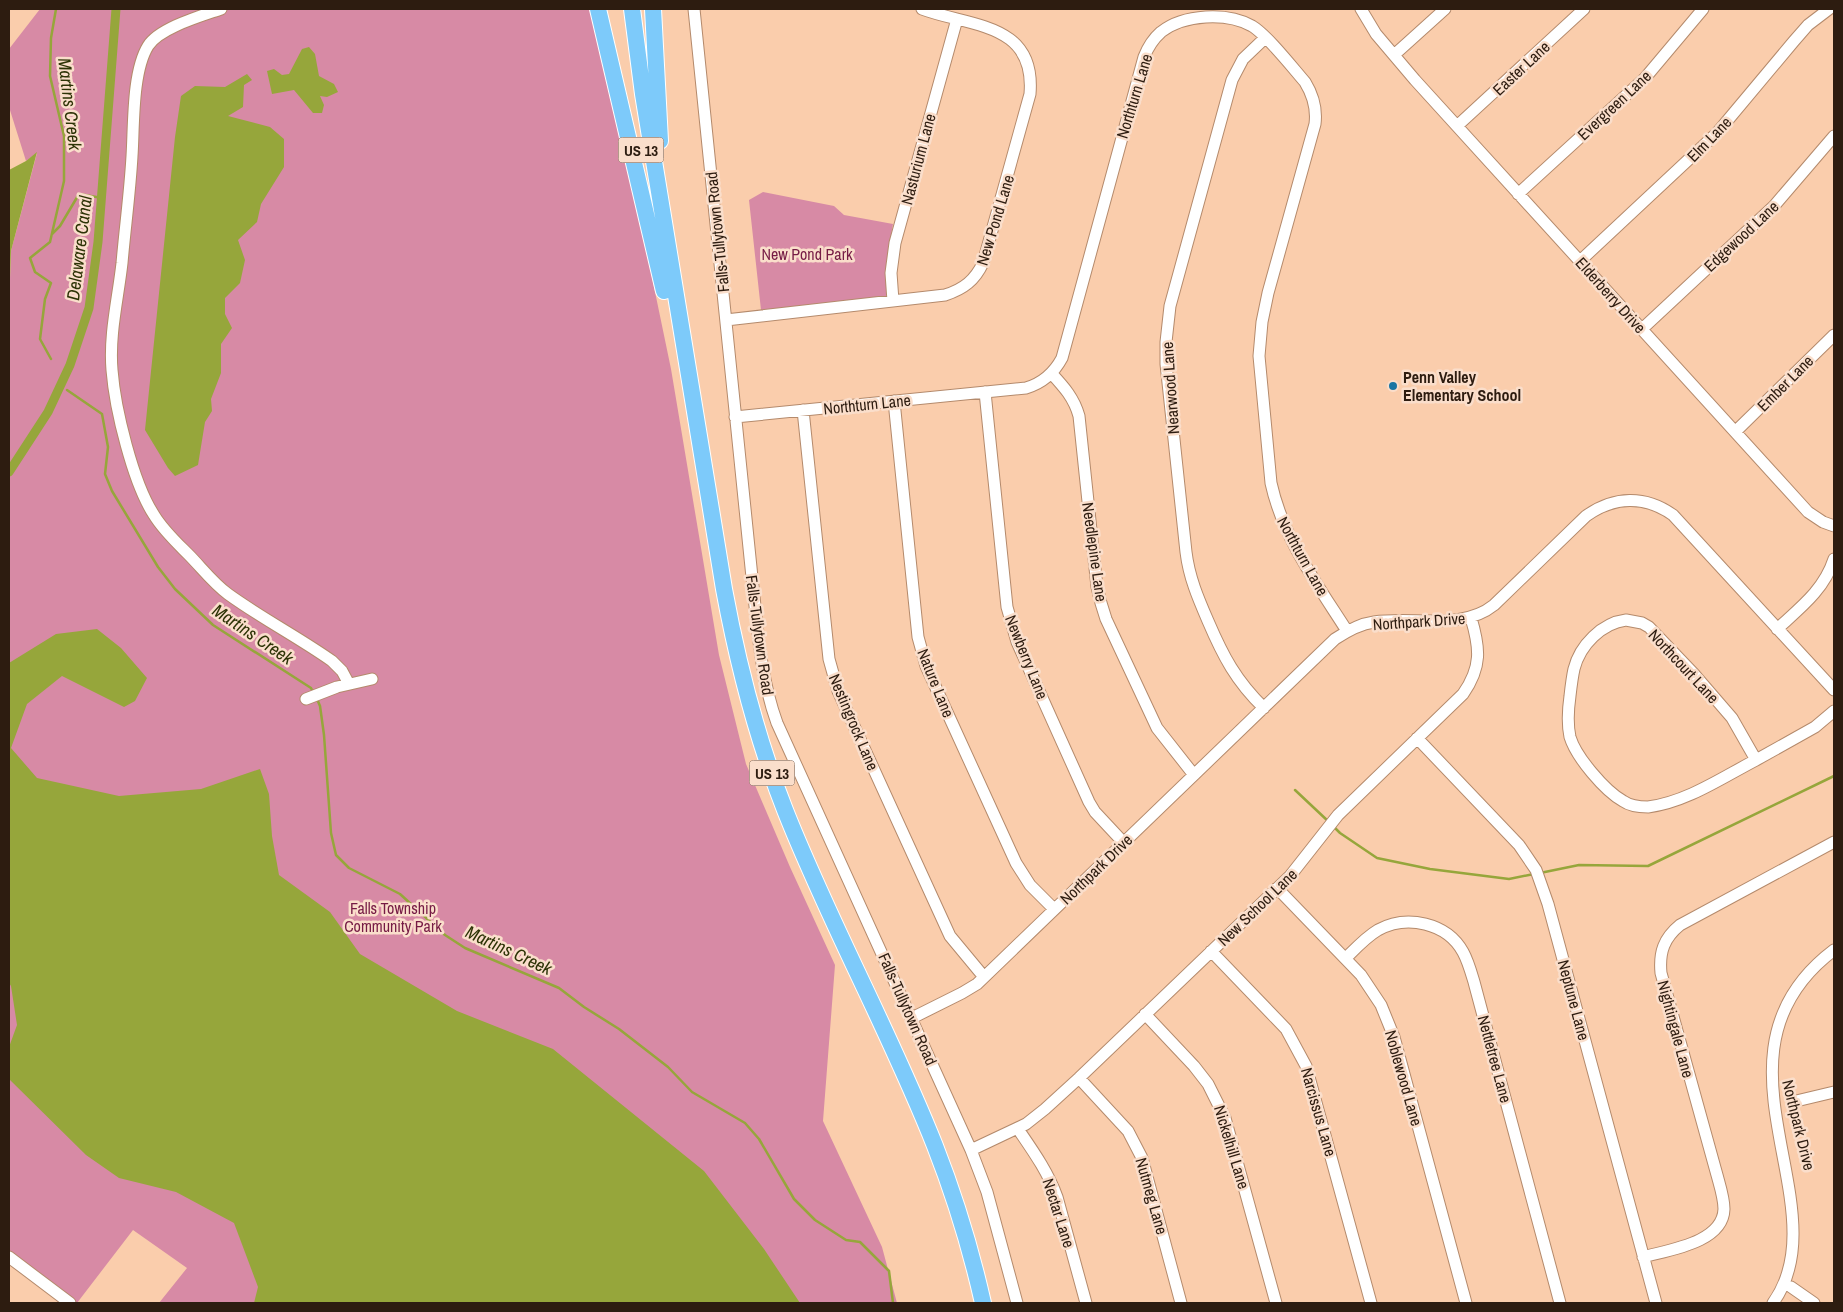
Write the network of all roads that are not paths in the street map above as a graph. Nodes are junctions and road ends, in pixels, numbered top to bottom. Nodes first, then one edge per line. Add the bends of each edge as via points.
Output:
1 (221, 9) edge
2 (598, 9) edge
3 (621, 9) edge
4 (632, 9) edge
5 (653, 9) edge
6 (694, 9) edge
7 (922, 9) edge
8 (1360, 9) edge
9 (1445, 9) edge
10 (1584, 9) edge
11 (1703, 9) edge
12 (1828, 9) edge
13 (1198, 14) edge
14 (957, 19) junction
15 (1265, 38) junction
16 (1394, 55) junction
17 (1457, 126) junction
18 (1834, 136) edge
19 (1518, 194) junction
20 (665, 231) junction
21 (1580, 261) junction
22 (664, 291) junction
23 (893, 301) junction
24 (726, 320) junction
25 (1642, 329) junction
26 (1834, 335) edge
27 (1052, 374) junction
28 (985, 392) junction
29 (894, 401) junction
30 (803, 410) junction
31 (735, 417) junction
32 (1735, 432) junction
33 (1834, 526) edge
34 (1834, 560) edge
35 (1471, 618) junction
36 (1777, 629) junction
37 (1347, 631) junction
38 (372, 679) dead end
39 (349, 684) junction
40 (1834, 690) edge
41 (306, 699) dead end
42 (1264, 708) junction
43 (1834, 711) edge
44 (1417, 738) junction
45 (1756, 760) junction
46 (1194, 775) junction
47 (1123, 842) junction
48 (1834, 842) edge
49 (1277, 888) junction
50 (1054, 909) junction
51 (1834, 950) edge
52 (1211, 951) junction
53 (1346, 958) junction
54 (984, 976) junction
55 (1145, 1014) junction
56 (912, 1018) junction
57 (1785, 1070) dead end
58 (1079, 1078) junction
59 (1834, 1092) edge
60 (1792, 1102) dead end
61 (1018, 1129) junction
62 (971, 1150) junction
63 (9, 1257) edge
64 (1643, 1257) junction
65 (70, 1303) edge
66 (972, 1303) edge
67 (984, 1303) edge
68 (1017, 1303) edge
69 (1086, 1303) edge
70 (1181, 1303) edge
71 (1276, 1303) edge
72 (1370, 1303) edge
73 (1466, 1303) edge
74 (1560, 1303) edge
75 (1656, 1303) edge
76 (1773, 1303) edge
77 (1814, 1303) edge

1 - 39 street via 155,38 140,62 122,265 112,338 112,371 121,421 144,495 154,516 173,539 226,592 332,661
2 - 22 highway
3 - 22 highway, US 13
4 - 20 highway, US 13
5 - 20 highway
6 - 24 street, Falls-Tullytown Road
7 - 14 street, New Pond Lane
8 - 16 street, Elderberry Drive
9 - 16 street
10 - 17 street, Easter Lane
11 - 19 street, Evergreen Lane via 1645,78
12 - 21 street, Elm Lane via 1808,25 1717,133
13 - 15 street, Northturn Lane via 1236,19 1252,26
13 - 27 street, Northturn Lane via 1161,32 1144,56 1062,358
14 - 23 street, Nasturium Lane via 895,243 891,273
14 - 23 street, New Pond Lane via 997,30 1012,40 1028,64 1030,94 978,273 956,292
15 - 37 street, Northturn Lane via 1305,82 1313,98 1316,117 1268,293 1259,339 1271,483 1284,527
15 - 42 street, Nearwood Lane via 1243,59 1232,80 1170,306 1166,342 1190,578 1226,660 1245,689
16 - 17 street, Elderberry Drive
17 - 19 street, Elderberry Drive
18 - 25 street, Edgewood Lane via 1774,206
19 - 21 street, Elderberry Drive
20 - 67 highway, US 13 via 725,599 757,730 797,840 934,1145 959,1215
21 - 25 street, Elderberry Drive
22 - 66 highway, US 13 via 717,611 744,724 788,844 925,1149 954,1232
23 - 24 street, New Pond Lane
24 - 31 street, Falls-Tullytown Road
25 - 32 street, Elderberry Drive
26 - 32 street, Ember Lane
27 - 28 street, Northturn Lane via 1029,388
27 - 46 street, Needlepine Lane via 1069,392 1079,416 1097,587 1106,619 1157,728
28 - 29 street, Northturn Lane
28 - 47 street, Newberry Lane via 1011,625 1089,802
29 - 30 street, Northturn Lane
29 - 50 street, Nature Lane via 921,652 1016,862 1030,885
30 - 31 street, Northturn Lane
30 - 54 street, Nestingrock Lane via 829,658 838,691 950,936
31 - 56 street, Falls-Tullytown Road via 761,666 770,702
32 - 33 street, Elderberry Drive via 1808,512
34 - 36 street via 1817,591
35 - 36 street, Northpark Drive via 1494,605 1586,516 1604,505 1635,500 1655,505 1673,515
35 - 37 street, Northpark Drive via 1373,622
35 - 44 street, New School Lane via 1478,642 1474,675 1463,694
36 - 40 street, Northpark Drive
37 - 42 street, Northpark Drive
38 - 39 street
39 - 41 street
42 - 46 street, Northpark Drive
43 - 45 street, Northcourt Lane via 1816,727
44 - 49 street, New School Lane via 1338,815
44 - 64 street, Neptune Lane via 1519,845 1536,870 1548,904
45 - 45 street, Northcourt Lane via 1667,803 1642,807 1615,797 1593,774 1570,738 1568,714 1579,656 1596,634 1611,624 1626,620 1649,627 1732,718
46 - 47 street, Northpark Drive
47 - 50 street, Northpark Drive
48 - 64 street, Nightingale Lane via 1680,925 1664,943 1661,973 1723,1196 1724,1210 1716,1229 1703,1239
49 - 52 street, New School Lane
49 - 53 street, Noblewood Lane
50 - 54 street, Northpark Drive
51 - 57 street, Northpark Drive via 1804,981 1790,1005 1783,1034
52 - 55 street, New School Lane
52 - 72 street, Narcissus Lane via 1286,1029 1306,1066
53 - 73 street, Noblewood Lane via 1374,992 1394,1037
53 - 74 street, Nettletree Lane via 1376,931 1404,922 1422,923 1441,930 1464,953
54 - 56 street, Northpark Drive via 970,989
55 - 58 street, New School Lane
55 - 71 street, Nickelhill Lane via 1208,1084 1225,1118
56 - 62 street, Falls-Tullytown Road
58 - 61 street, New School Lane
58 - 70 street, Nutmeg Lane via 1128,1131 1142,1158
59 - 60 street
61 - 62 street, New School Lane
61 - 69 street, Nectar Lane via 1043,1166 1057,1197
62 - 68 street, Falls-Tullytown Road via 987,1192
63 - 65 street
64 - 75 street, Neptune Lane
76 - 77 street via 1794,1283

